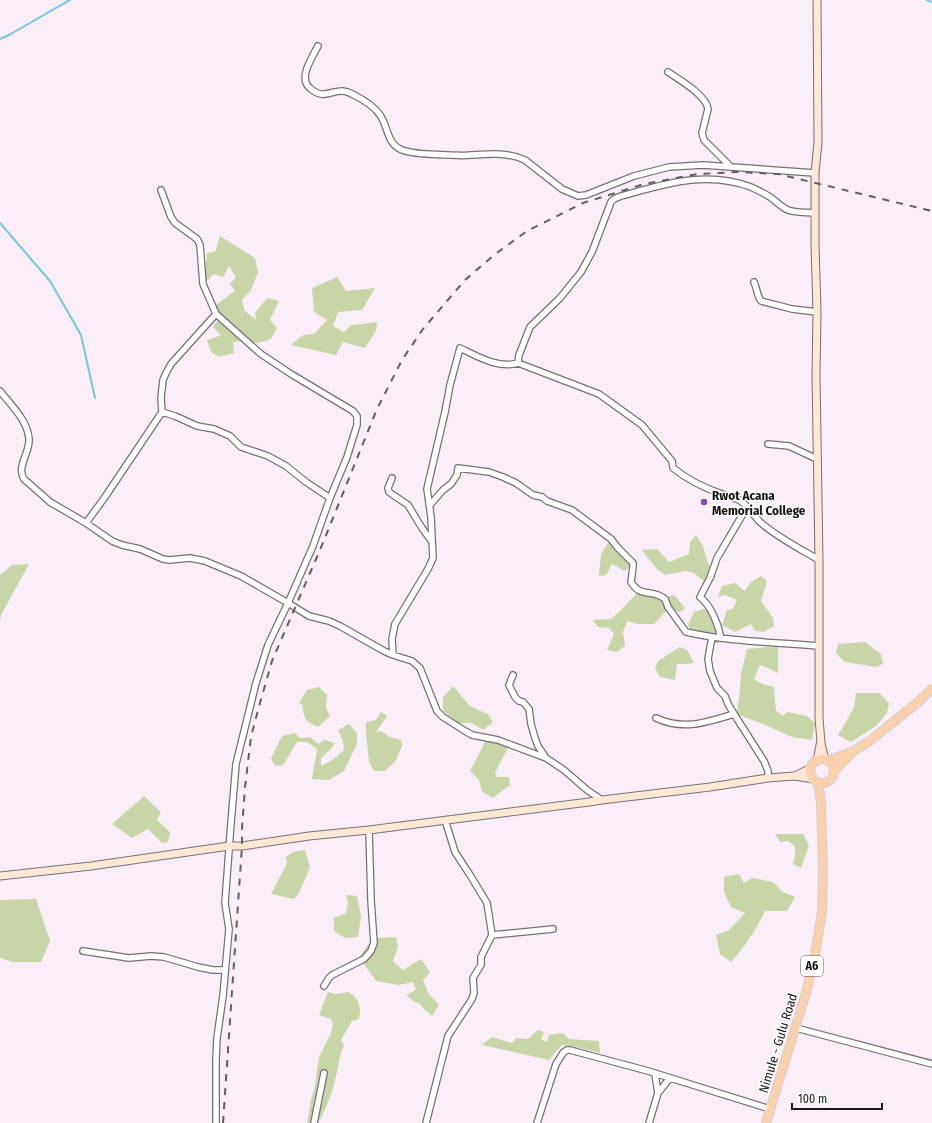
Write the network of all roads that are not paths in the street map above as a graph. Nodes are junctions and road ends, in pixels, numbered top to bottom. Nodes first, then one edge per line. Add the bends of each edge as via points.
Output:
1 (817, 0) edge
2 (318, 46) dead end
3 (668, 72) dead end
4 (730, 166) junction
5 (815, 173) junction
6 (162, 190) dead end
7 (815, 213) junction
8 (754, 282) dead end
9 (817, 312) junction
10 (216, 314) junction
11 (518, 363) junction
12 (0, 391) edge
13 (162, 412) junction
14 (768, 444) dead end
15 (817, 459) junction
16 (392, 478) dead end
17 (330, 498) junction
18 (430, 505) junction
19 (747, 506) junction
20 (86, 523) junction
21 (432, 542) junction
22 (819, 560) junction
23 (288, 603) junction
24 (712, 637) junction
25 (721, 638) junction
26 (819, 646) junction
27 (393, 655) junction
28 (513, 675) dead end
29 (932, 689) edge
30 (734, 714) junction
31 (656, 718) dead end
32 (854, 751) junction
33 (546, 758) junction
34 (823, 760) junction
35 (811, 768) junction
36 (834, 771) junction
37 (794, 776) junction
38 (768, 778) junction
39 (816, 781) junction
40 (828, 782) junction
41 (602, 800) junction
42 (821, 802) junction
43 (446, 820) junction
44 (369, 830) junction
45 (229, 846) junction
46 (0, 876) edge
47 (553, 929) dead end
48 (492, 935) junction
49 (83, 951) dead end
50 (225, 970) junction
51 (324, 986) dead end
52 (796, 1028) junction
53 (932, 1063) edge
54 (324, 1073) dead end
55 (655, 1074) junction
56 (670, 1078) junction
57 (658, 1094) junction
58 (770, 1109) junction
59 (216, 1123) edge
60 (314, 1123) edge
61 (426, 1123) edge
62 (537, 1123) edge
63 (649, 1123) edge
64 (766, 1123) edge

1 - 5 street via 818,142
2 - 4 street via 305,73 308,87 318,94 349,92 363,99 381,116 390,142 395,147 410,152 520,157 562,190 578,196 668,167
3 - 4 street via 695,91 708,106 702,133 704,140
4 - 5 street
5 - 7 street
6 - 10 street via 175,223 199,242 203,284
7 - 9 street
7 - 11 street via 788,210 751,187 725,180 672,182 614,199 581,272 560,298 530,327
8 - 9 street via 761,301
9 - 15 street
10 - 13 street via 171,364 166,373 162,386
10 - 17 street via 262,354 353,411 357,416 357,425 347,457
11 - 18 street via 498,364 460,348 427,488
11 - 19 street via 599,394 642,425 672,460 673,468 684,477 698,485 733,497
12 - 20 street via 28,431 29,441 22,468 23,477 50,502
13 - 17 street via 230,436 241,447 268,456 286,466
13 - 20 street
14 - 15 street via 789,446
15 - 22 street
16 - 21 street via 388,488 390,492 408,505
17 - 23 street
18 - 21 street
18 - 24 street via 451,484 458,468 489,472 516,483 533,495 572,510 596,527 633,563 631,582 635,588 662,596 686,632
19 - 22 street via 760,522
19 - 25 street via 717,558 700,597 709,607
20 - 23 street via 112,541 163,559 199,560 223,568
21 - 27 street via 431,564 395,624 392,639
22 - 26 street
23 - 27 street via 309,616 348,629
23 - 45 street via 268,645 244,729 236,764
24 - 25 street
24 - 30 street via 708,659 710,671 717,688 725,696
25 - 26 street
26 - 34 street via 819,718
27 - 33 street via 408,659 418,666 437,711 443,717 472,735 498,740
28 - 33 street via 509,685 515,697 529,709 535,738
29 - 32 main road, A6
30 - 31 street via 697,724 674,724
30 - 38 street via 764,761
32 - 34 main road, A6
32 - 36 main road, A6
33 - 41 street
34 - 35 main road, A6 via 813,764
34 - 36 main road via 831,764
35 - 37 street
35 - 39 main road, A6 via 811,775
36 - 40 main road, A6
37 - 38 street
37 - 39 street
38 - 41 street
39 - 40 main road
39 - 42 main road, Nimule - Gulu Road / A6
40 - 42 main road, Nimule - Gulu Road / A6
41 - 43 street
42 - 52 main road, Nimule - Gulu Road / A6 via 822,911 816,950
43 - 44 street
43 - 48 street via 455,852 487,903
44 - 45 street
44 - 51 street via 373,947 364,959 332,975
45 - 46 street
45 - 50 street via 226,903 229,929
47 - 48 street
48 - 61 street via 481,957 481,965 473,978 472,999 448,1036
49 - 50 street via 129,958 164,957 198,967
50 - 59 street via 217,1038
52 - 53 street
52 - 58 main road, Nimule - Gulu Road / A6
54 - 60 street
55 - 56 street
55 - 57 street
55 - 62 street via 575,1050 566,1050 556,1064
56 - 57 street
56 - 58 street
57 - 63 street
58 - 64 main road, Nimule - Gulu Road / A6

